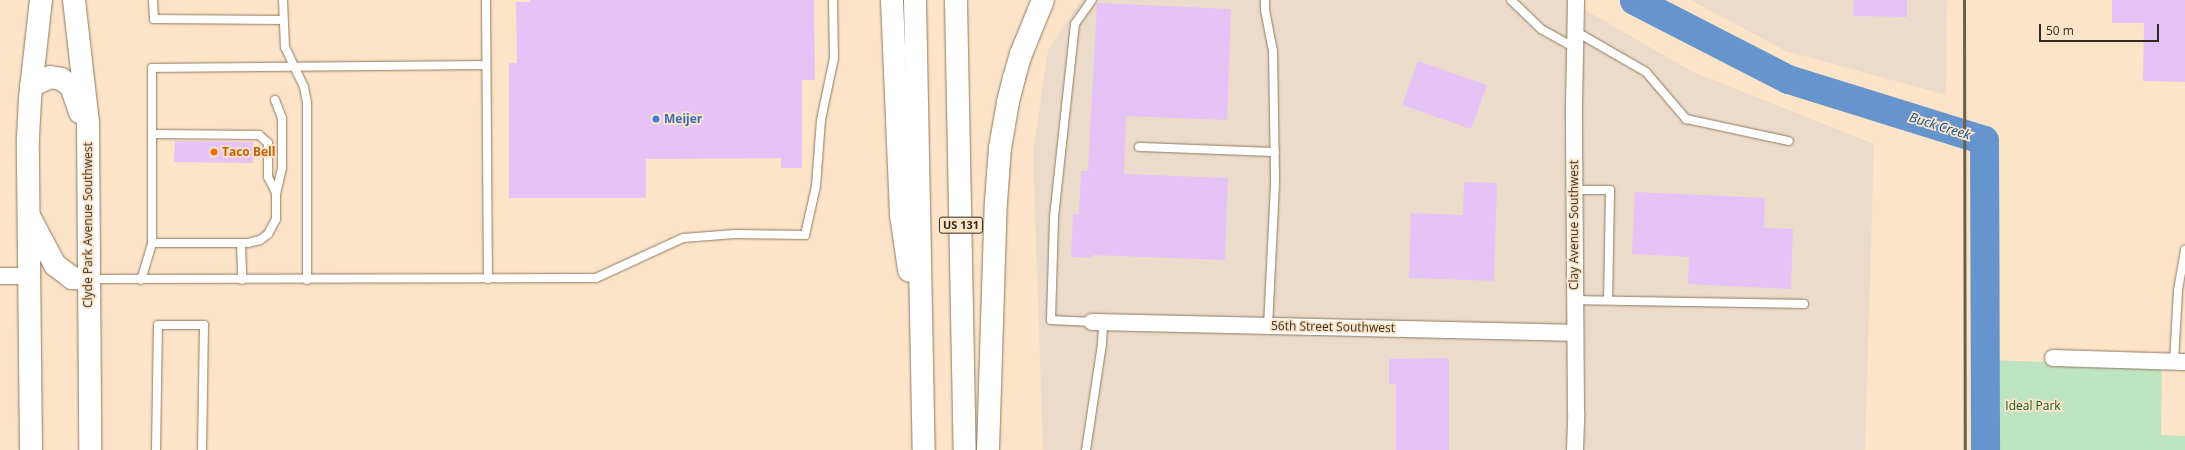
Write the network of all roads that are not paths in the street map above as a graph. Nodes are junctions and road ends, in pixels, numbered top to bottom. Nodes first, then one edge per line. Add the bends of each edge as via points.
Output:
1 (41, 0) edge
2 (74, 0) edge
3 (153, 0) edge
4 (283, 0) edge
5 (486, 0) edge
6 (833, 0) edge
7 (892, 0) edge
8 (915, 0) edge
9 (956, 0) edge
10 (1043, 0) edge
11 (1092, 0) edge
12 (1265, 0) edge
13 (1511, 0) edge
14 (1576, 0) edge
15 (283, 20) junction
16 (1574, 31) junction
17 (1574, 47) junction
18 (485, 65) junction
19 (294, 66) junction
20 (31, 86) junction
21 (275, 100) dead end
22 (152, 134) junction
23 (88, 136) junction
24 (1789, 141) dead end
25 (1139, 147) dead end
26 (1275, 152) junction
27 (1574, 190) junction
28 (276, 193) junction
29 (29, 215) junction
30 (152, 243) junction
31 (241, 243) junction
32 (2185, 250) edge
33 (0, 276) edge
34 (28, 276) junction
35 (88, 279) junction
36 (141, 280) junction
37 (242, 280) junction
38 (307, 280) junction
39 (488, 280) junction
40 (1574, 300) junction
41 (1608, 300) junction
42 (1804, 304) dead end
43 (1097, 322) junction
44 (1268, 326) junction
45 (1574, 332) junction
46 (922, 349) junction
47 (2053, 358) dead end
48 (2180, 362) edge
49 (31, 450) edge
50 (90, 450) edge
51 (156, 450) edge
52 (202, 450) edge
53 (924, 450) edge
54 (965, 450) edge
55 (988, 450) edge
56 (1086, 450) edge
57 (1575, 450) edge

1 - 20 main road
2 - 23 main road, Clyde Park Avenue Southwest
3 - 15 lane via 154,19
4 - 15 lane
5 - 18 lane
6 - 39 lane via 834,58 821,120 816,186 805,235 734,234 682,238 596,278
7 - 46 main road via 901,215
8 - 46 main road
9 - 54 main road, US 131
10 - 55 main road via 1014,78 1000,148
11 - 43 lane via 1076,24 1054,217 1051,320
12 - 26 lane via 1273,51
13 - 17 lane via 1541,29
14 - 16 street, Clay Avenue Southwest
15 - 19 lane via 285,47
16 - 17 street, Clay Avenue Southwest
16 - 24 lane via 1646,72 1686,119
17 - 27 street, Clay Avenue Southwest
18 - 19 lane
18 - 39 lane
19 - 22 lane via 152,68
19 - 38 lane via 304,87 307,103
20 - 23 main road via 56,77 66,82 74,92
20 - 29 main road via 28,138
21 - 28 lane via 282,118 282,168
22 - 28 lane via 259,135 268,143 268,177
22 - 30 lane
23 - 35 main road, Clyde Park Avenue Southwest
25 - 26 lane
26 - 44 lane
27 - 40 street, Clay Avenue Southwest
27 - 41 lane via 1610,190
28 - 31 lane via 276,219 272,229 260,240
29 - 34 main road
29 - 35 main road via 55,265 72,278
30 - 31 lane
30 - 36 lane
31 - 37 lane
32 - 48 lane via 2178,290
33 - 34 street
34 - 49 main road
35 - 36 lane
35 - 50 main road, Clyde Park Avenue Southwest
36 - 37 lane
37 - 38 lane
38 - 39 lane
40 - 41 lane
40 - 45 street, Clay Avenue Southwest
41 - 42 lane
43 - 44 street, 56th Street Southwest
43 - 56 lane via 1102,344
44 - 45 street, 56th Street Southwest
45 - 57 street, Clay Avenue Southwest
46 - 53 main road
47 - 48 street
51 - 52 lane via 158,325 204,325

